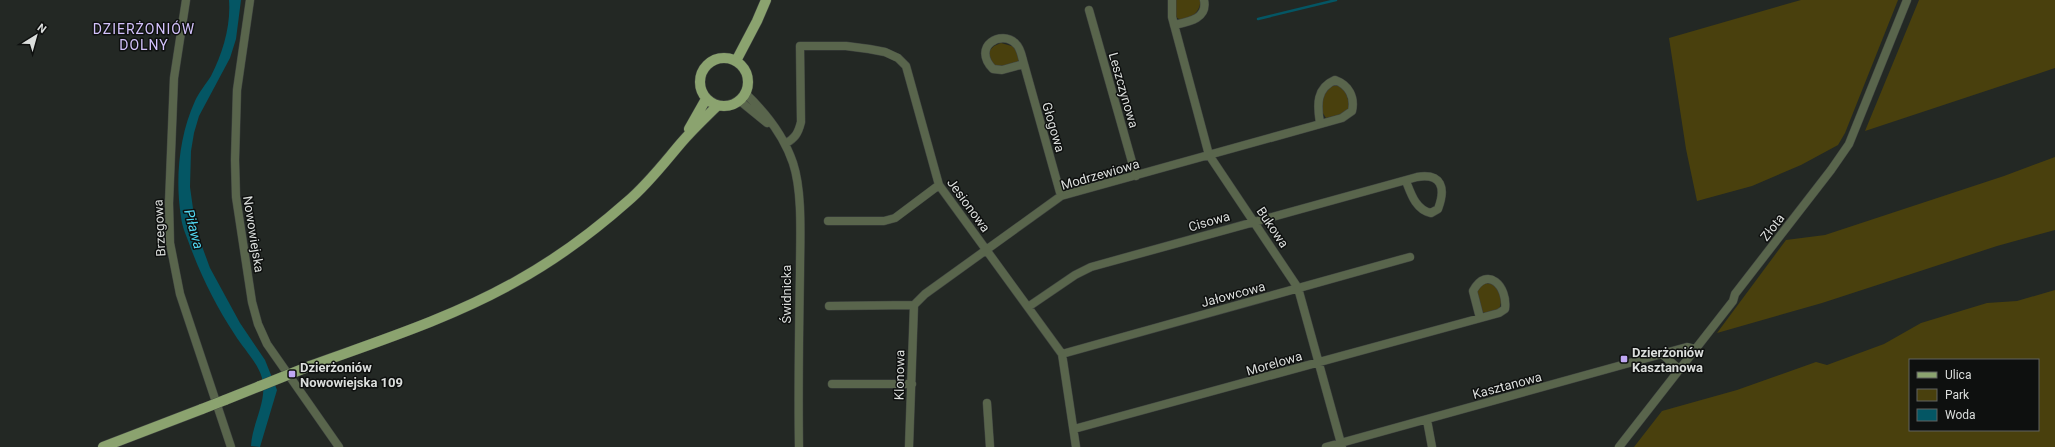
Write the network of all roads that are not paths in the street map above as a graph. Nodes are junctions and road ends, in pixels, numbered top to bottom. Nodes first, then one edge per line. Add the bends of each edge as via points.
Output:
1 (186, 0) edge
2 (250, 0) edge
3 (766, 0) edge
4 (1172, 0) edge
5 (1204, 0) edge
6 (1907, 0) edge
7 (1089, 10) dead end
8 (1174, 25) junction
9 (739, 63) junction
10 (1024, 64) junction
11 (743, 97) junction
12 (706, 99) junction
13 (717, 106) junction
14 (1320, 123) junction
15 (681, 143) junction
16 (785, 144) junction
17 (1209, 155) junction
18 (1136, 176) junction
19 (1406, 181) junction
20 (939, 185) junction
21 (1061, 196) junction
22 (1254, 221) junction
23 (828, 222) dead end
24 (987, 250) junction
25 (1410, 257) dead end
26 (1298, 288) junction
27 (914, 304) junction
28 (829, 306) dead end
29 (1028, 307) junction
30 (1480, 318) junction
31 (1695, 349) junction
32 (1062, 354) junction
33 (1662, 354) junction
34 (1320, 362) junction
35 (1680, 370) junction
36 (832, 384) dead end
37 (912, 384) junction
38 (987, 403) dead end
39 (1427, 420) junction
40 (1074, 429) junction
41 (1342, 445) edge
42 (103, 447) edge
43 (231, 447) edge
44 (339, 447) edge
45 (798, 447) edge
46 (909, 447) edge
47 (990, 447) edge
48 (1076, 447) edge
49 (1326, 447) edge
50 (1432, 447) edge
51 (1619, 447) edge

1 - 43 street, Brzegowa via 174,78 170,243 180,294
2 - 44 street, Nowowiejska via 237,90 235,160 236,197 252,302 267,344
3 - 9 main road via 754,34
4 - 8 street, Bukowa
5 - 8 street via 1204,9 1196,19
6 - 31 street, Złota via 1848,144
7 - 18 street, Leszczynowa
8 - 17 street, Bukowa
9 - 11 main road via 748,76 748,88
9 - 12 main road via 720,58 706,66 700,78
10 - 10 street, Głogowa via 1017,44 1011,40 997,39 984,50 985,57 993,69 1002,70
10 - 21 street, Głogowa
11 - 13 main road via 733,105
11 - 16 street, Świdnicka via 776,130
12 - 13 main road
12 - 15 main road
13 - 15 main road
14 - 14 street, Modrzewiowa via 1342,118 1352,111 1351,95 1341,82 1330,82 1320,91
14 - 17 street, Modrzewiowa
15 - 42 main road, bridge via 657,173 630,200 578,241 528,274 479,300
16 - 20 street, Jesionowa via 795,138 801,122 800,46 846,46 885,52 898,58 906,66
16 - 45 street, Świdnicka via 798,185
17 - 18 street, Modrzewiowa
17 - 22 street, Bukowa
18 - 21 street, Modrzewiowa
19 - 19 street, Cisowa via 1425,176 1437,179 1442,188 1438,209 1431,213 1421,208
19 - 22 street, Cisowa
20 - 23 street via 895,218 884,221
20 - 24 street, Jesionowa
21 - 24 street, Modrzewiowa
22 - 26 street, Bukowa
22 - 29 street, Cisowa via 1091,267
24 - 27 street, Modrzewiowa
24 - 29 street, Jesionowa
25 - 26 street, Jałowcowa
26 - 32 street, Jałowcowa
26 - 34 street, Bukowa
27 - 28 street
27 - 37 street, Klonowa
29 - 32 street, Jesionowa
30 - 30 street, Morelowa via 1505,309 1504,292 1500,284 1494,280 1478,284 1473,291
30 - 34 street, Morelowa
31 - 33 street, Kasztanowa via 1687,347
31 - 35 street, Złota
32 - 40 street, Jesionowa
33 - 35 street
33 - 39 street, Kasztanowa
34 - 40 street, Morelowa
34 - 41 street, Bukowa
35 - 51 street, Złota
36 - 37 street
37 - 46 street, Klonowa
38 - 47 street
39 - 41 street, Kasztanowa
39 - 50 street
40 - 48 street, Jesionowa
41 - 49 street, Kasztanowa

